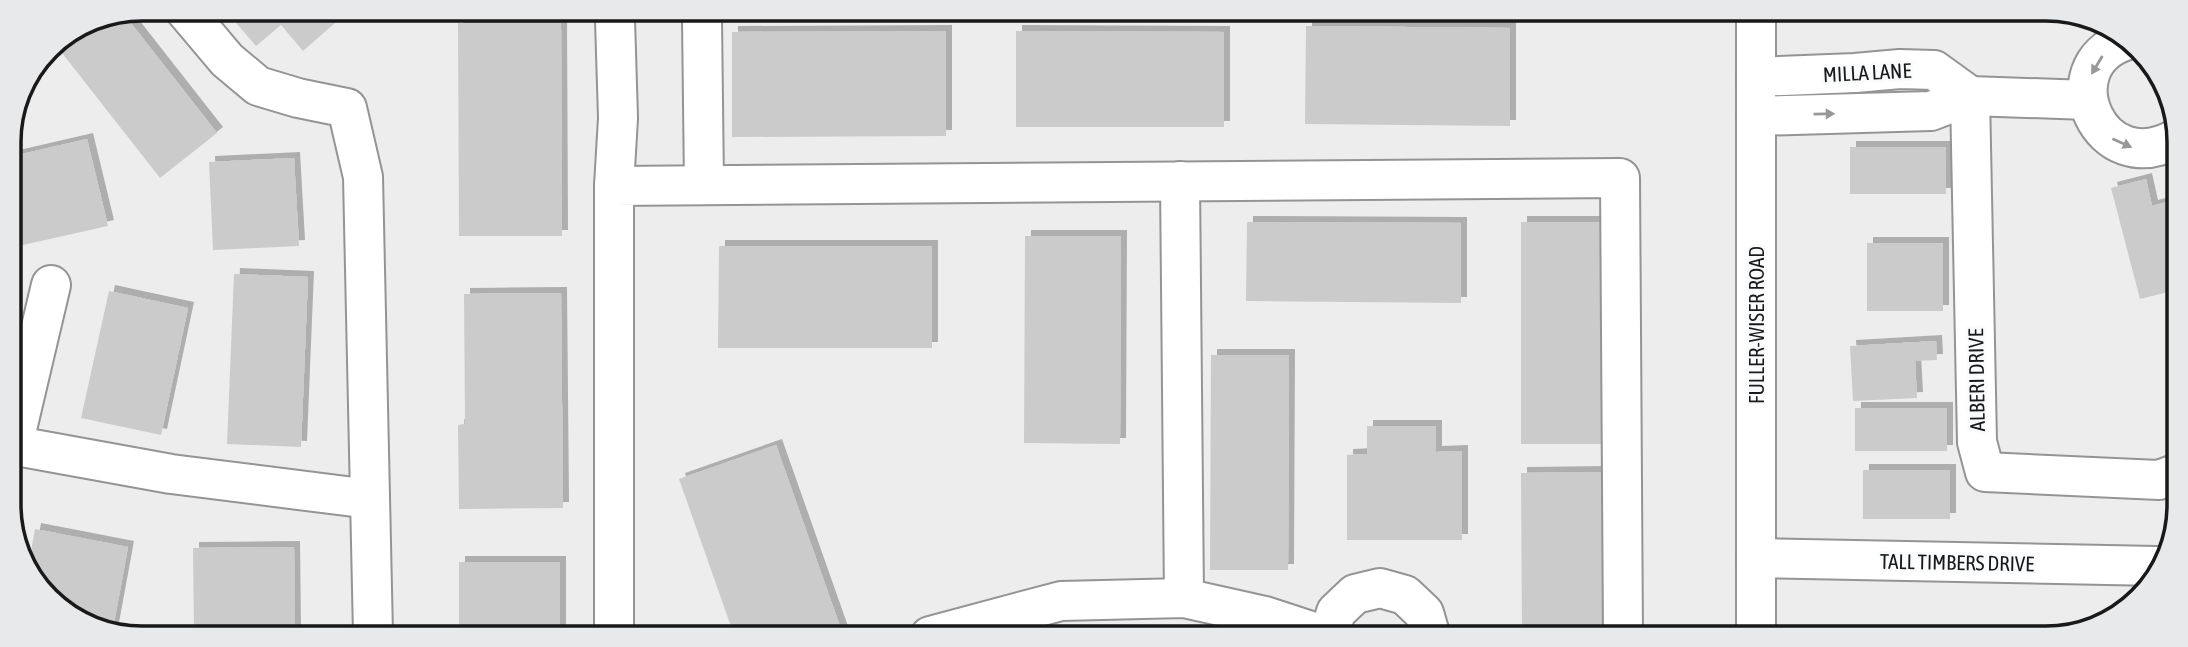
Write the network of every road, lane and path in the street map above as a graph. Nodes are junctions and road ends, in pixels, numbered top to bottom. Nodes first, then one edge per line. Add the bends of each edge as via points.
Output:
1 (194, 21) edge
2 (615, 21) edge
3 (702, 21) edge
4 (1756, 21) edge
5 (2118, 45) edge
6 (1756, 77) junction
7 (1970, 96) junction
8 (2088, 100) junction
9 (1756, 116) junction
10 (2167, 143) edge
11 (1180, 181) junction
12 (704, 185) junction
13 (614, 186) junction
14 (51, 285) dead end
15 (21, 409) edge
16 (21, 448) edge
17 (2167, 477) edge
18 (370, 499) junction
19 (1756, 558) junction
20 (2150, 566) edge
21 (1184, 598) junction
22 (373, 626) edge
23 (614, 626) edge
24 (967, 626) edge
25 (1296, 626) edge
26 (1331, 626) edge
27 (1428, 626) edge
28 (1623, 626) edge
29 (1756, 626) edge

1 - 18 street via 226,60 258,86 347,108 363,177
2 - 13 street via 618,118
3 - 12 street
4 - 6 street, FULLER-WISER ROAD
5 -> 8 street via 2104,53 2094,67
6 - 7 street, MILLA LANE via 1934,70
6 - 9 street, FULLER-WISER ROAD
7 - 8 street, MILLA LANE
9 -> 7 street, MILLA LANE via 1931,111
7 - 17 street, ALBERI DRIVE via 1977,442 1985,471
8 -> 10 street via 2098,126 2119,144 2147,149
9 - 19 street, FULLER-WISER ROAD
11 - 12 street
11 - 21 street
11 - 28 street via 1620,178
12 - 13 street
13 - 23 street
14 - 15 street
16 - 18 street via 171,474
18 - 22 street
19 - 20 street, TALL TIMBERS DRIVE
19 - 29 street, FULLER-WISER ROAD
21 - 24 street via 1061,601
21 - 25 street
26 - 27 street via 1336,612 1355,594 1380,588 1405,595 1424,613

